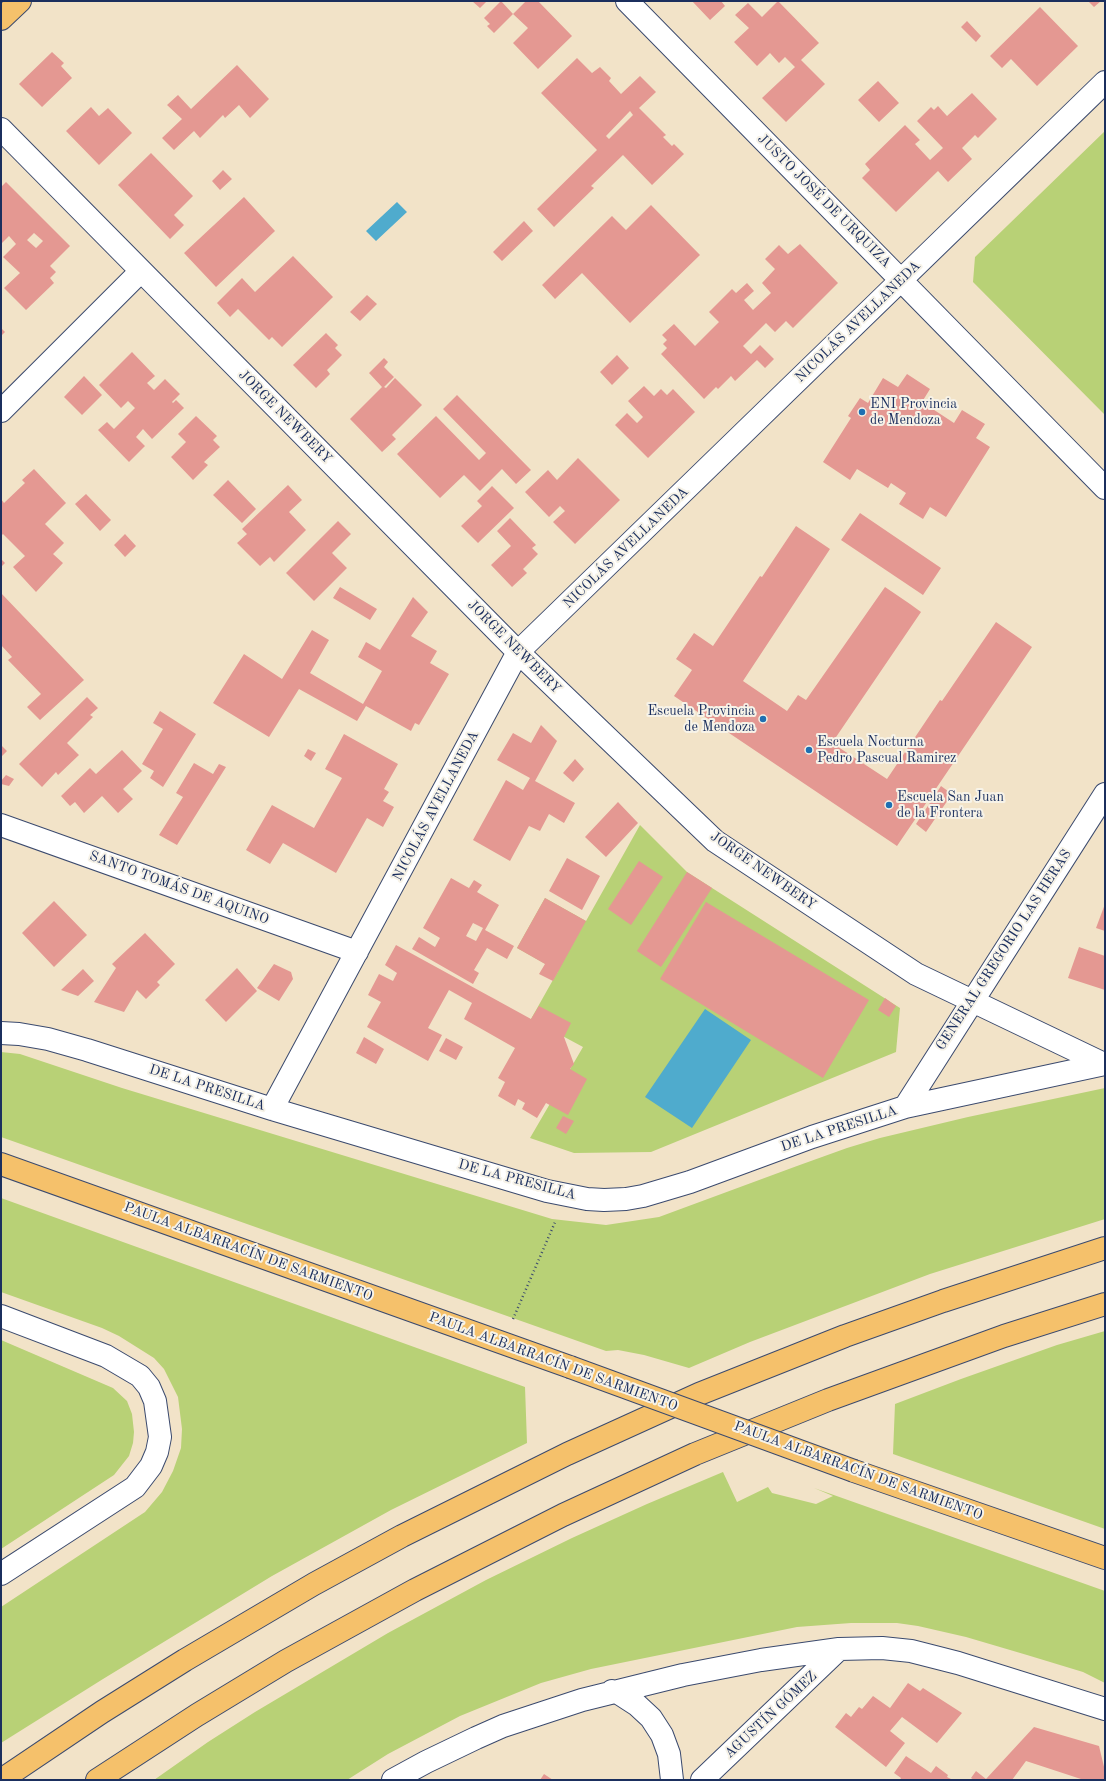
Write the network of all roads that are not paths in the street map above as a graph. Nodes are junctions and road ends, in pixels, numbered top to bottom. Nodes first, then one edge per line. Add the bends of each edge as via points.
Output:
1 (20, 1) edge
2 (627, 1) edge
3 (1, 19) edge
4 (1105, 82) edge
5 (1, 129) edge
6 (141, 271) junction
7 (902, 280) junction
8 (1, 411) edge
9 (1105, 488) edge
10 (518, 652) junction
11 (1105, 794) edge
12 (1, 825) edge
13 (357, 952) junction
14 (972, 1000) junction
15 (1, 1033) edge
16 (1104, 1064) edge
17 (905, 1107) junction
18 (272, 1109) junction
19 (1, 1164) edge
20 (1105, 1248) edge
21 (1105, 1304) edge
22 (1, 1316) edge
23 (1105, 1558) edge
24 (1, 1574) edge
25 (840, 1649) junction
26 (612, 1691) junction
27 (1105, 1710) edge
28 (146, 1747) junction
29 (1, 1780) edge
30 (97, 1780) edge
31 (108, 1780) edge
32 (393, 1780) edge
33 (672, 1780) edge
34 (702, 1780) edge

1 - 3 main road
2 - 7 street, JUSTO JOSÉ DE URQUIZA
4 - 7 street, NICOLÁS AVELLANEDA
5 - 6 street, JORGE NEWBERY
6 - 8 street
6 - 10 street, JORGE NEWBERY
7 - 9 street, JUSTO JOSÉ DE URQUIZA
7 - 10 street, NICOLÁS AVELLANEDA
10 - 13 street, NICOLÁS AVELLANEDA
10 - 14 street, JORGE NEWBERY via 716,841 916,974
11 - 14 street, GENERAL GREGORIO LAS HERAS
12 - 13 street, SANTO TOMÁS DE AQUINO
13 - 18 street, NICOLÁS AVELLANEDA
14 - 16 street, JORGE NEWBERY
14 - 17 street, GENERAL GREGORIO LAS HERAS
15 - 18 street, DE LA PRESILLA via 48,1039
16 - 17 street, DE LA PRESILLA
17 - 18 street, DE LA PRESILLA via 690,1182 626,1200 587,1199 547,1191
19 - 23 main road, PAULA ALBARRACÍN DE SARMIENTO, bridge via 854,1471
20 - 29 main road via 943,1300 809,1350 699,1394 554,1460 409,1532 314,1584 185,1660
21 - 28 main road via 996,1339 828,1400 632,1482 500,1546 380,1609 286,1661
22 - 24 street via 106,1356 140,1376 149,1387 155,1401 160,1437 151,1466 135,1487
25 - 26 street via 761,1660
25 - 27 street via 882,1648 911,1651 958,1663
25 - 34 street, AGUSTÍN GÓMEZ
26 - 32 street via 503,1726
26 - 33 street via 637,1705 651,1718 662,1735 669,1754
28 - 30 main road
28 - 31 main road

